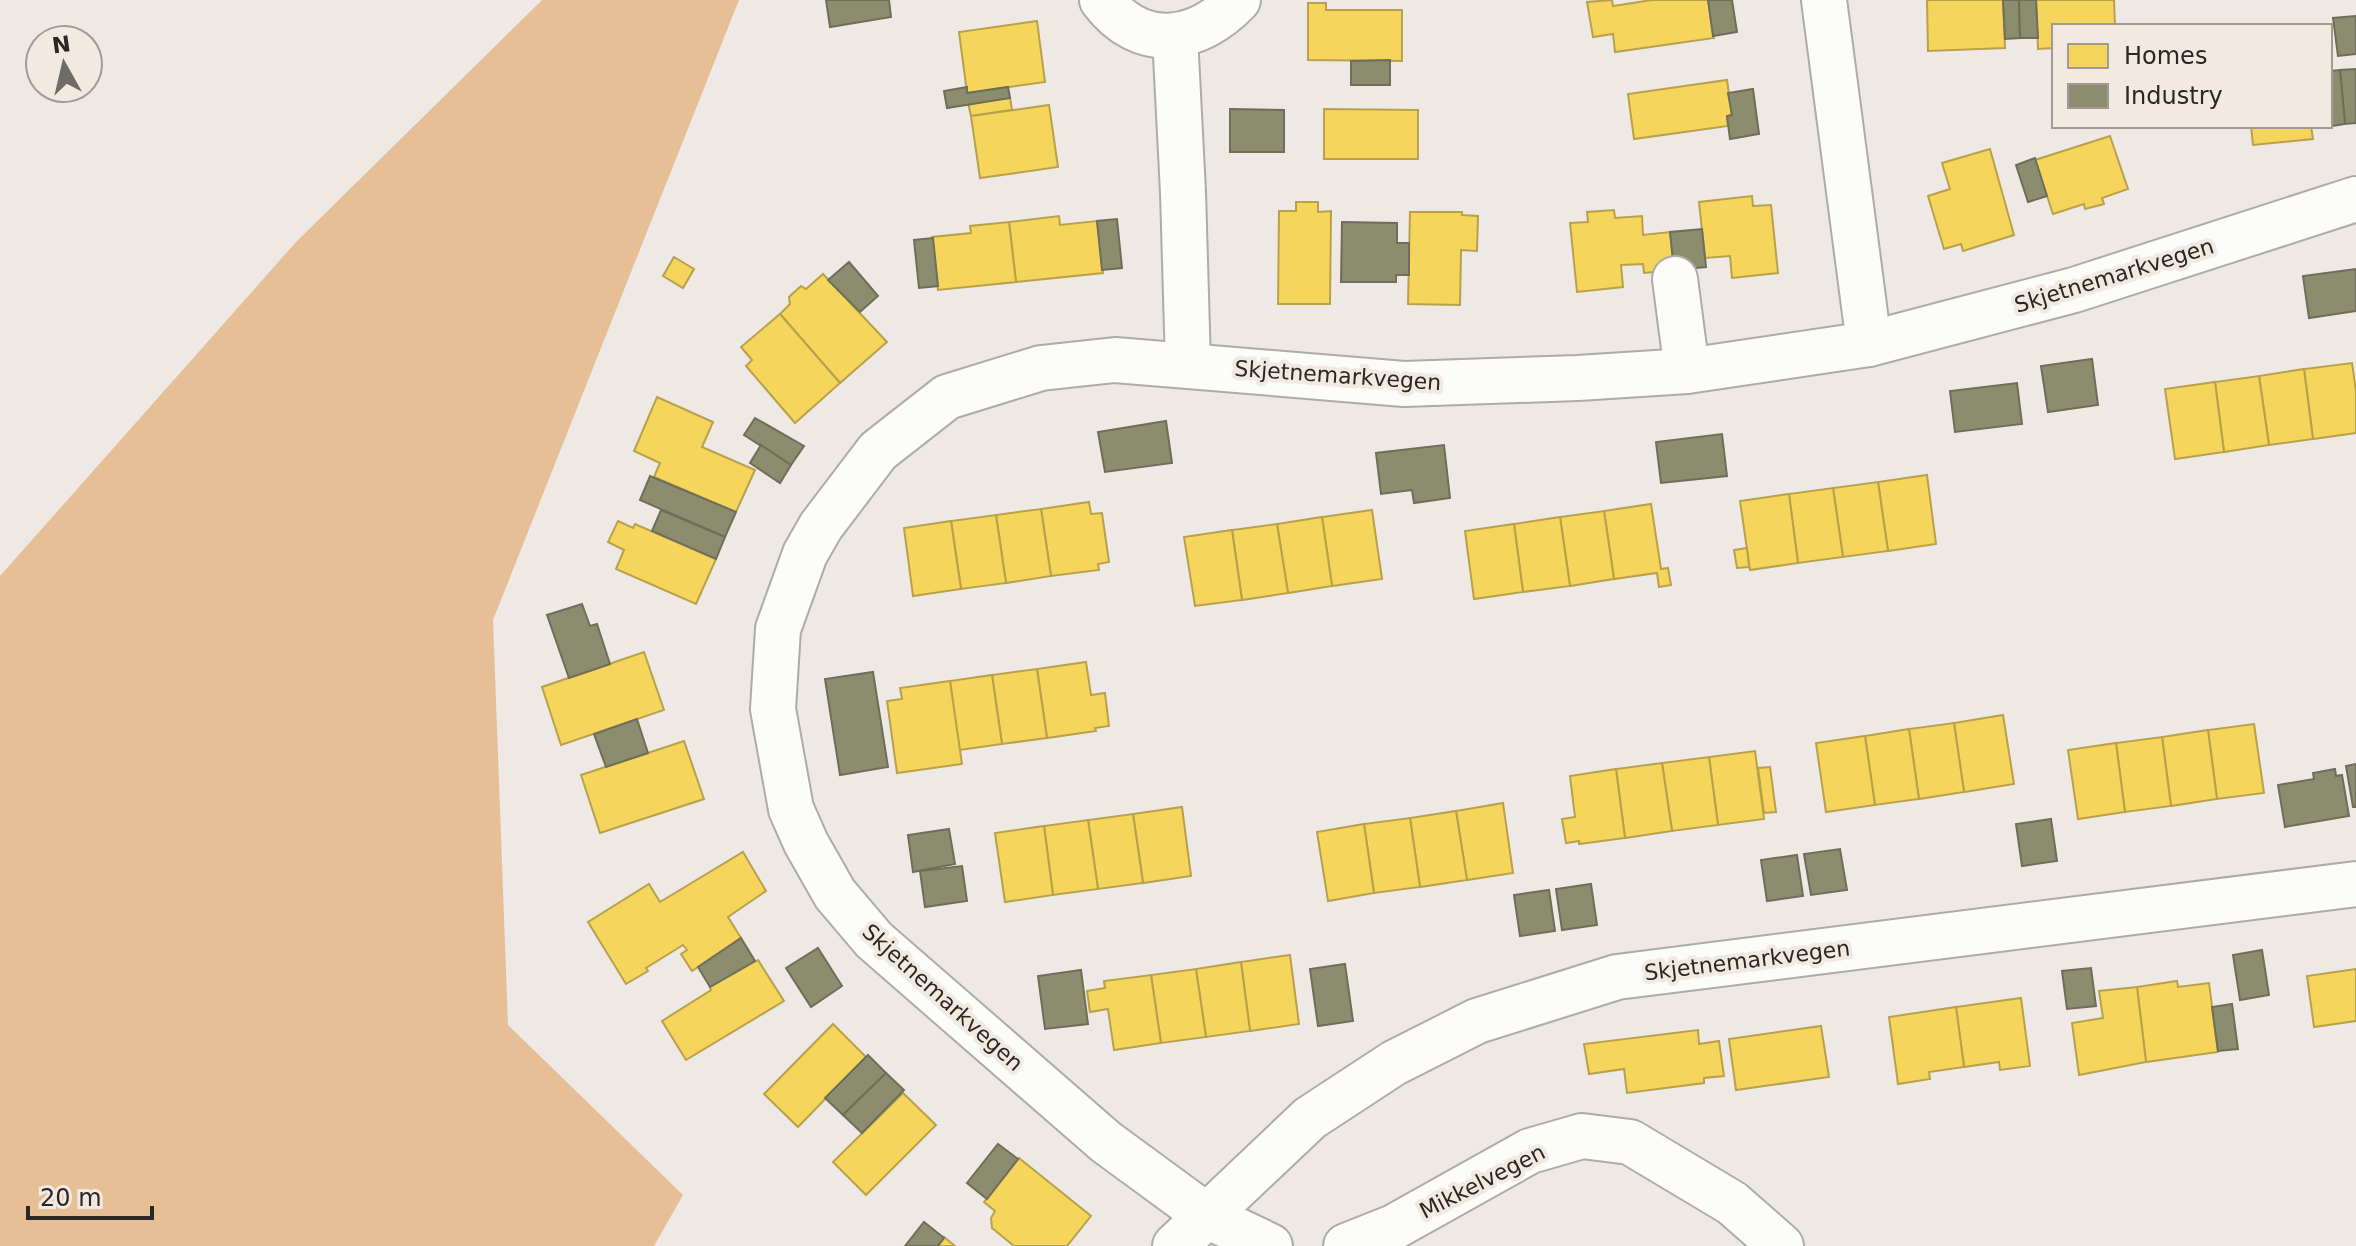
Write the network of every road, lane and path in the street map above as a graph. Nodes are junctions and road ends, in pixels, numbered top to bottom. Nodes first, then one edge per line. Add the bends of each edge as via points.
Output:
1 (1102, 0) edge
2 (1238, 0) edge
3 (1824, 0) edge
4 (1175, 36) junction
5 (2356, 199) edge
6 (1675, 279) dead end
7 (1869, 344) junction
8 (1188, 365) junction
9 (1687, 371) junction
10 (2356, 884) edge
11 (1207, 1216) junction
12 (1175, 1246) edge
13 (1270, 1246) edge
14 (1346, 1246) edge
15 (1781, 1246) edge

1 - 4 street via 1130,26
2 - 4 street via 1222,18
3 - 7 street
4 - 8 street
5 - 7 street, Skjetnemarkvegen via 2074,290
6 - 9 street
7 - 9 street, Skjetnemarkvegen
8 - 9 street, Skjetnemarkvegen via 1404,384
8 - 11 street, Skjetnemarkvegen via 1115,360 1041,368 947,397 878,451 805,554 778,629 773,709 791,809 835,894 874,940 1106,1142
10 - 11 street, Skjetnemarkvegen via 1617,977 1477,1021 1394,1063 1310,1118
11 - 12 street, Skjetnemarkvegen
11 - 13 street
14 - 15 street, Mikkelvegen via 1394,1227 1530,1151 1582,1136 1630,1142 1732,1203

